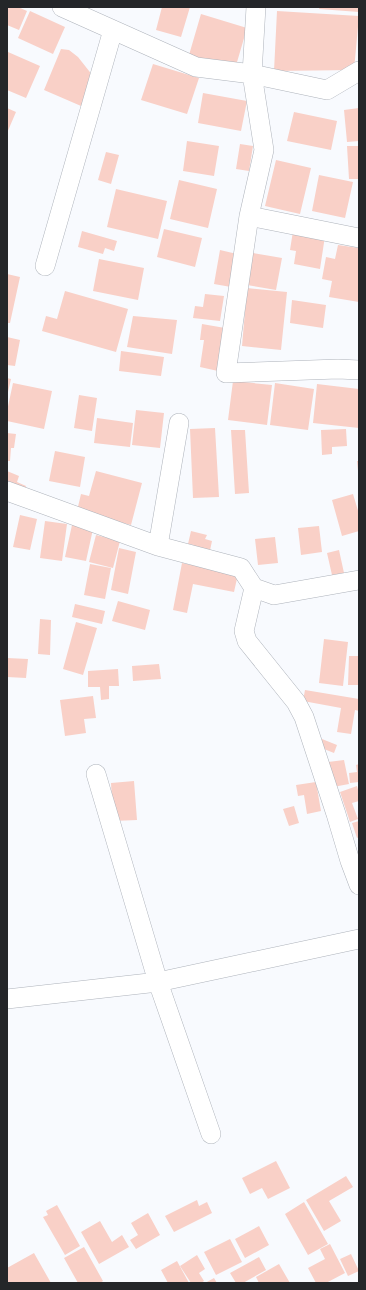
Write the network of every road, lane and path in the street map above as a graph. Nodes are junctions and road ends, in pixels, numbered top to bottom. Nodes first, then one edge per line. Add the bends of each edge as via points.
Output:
1 (62, 7) edge
2 (256, 7) edge
3 (113, 30) junction
4 (359, 71) edge
5 (252, 74) junction
6 (249, 216) junction
7 (359, 238) edge
8 (45, 266) dead end
9 (359, 370) edge
10 (179, 423) dead end
11 (7, 491) edge
12 (158, 546) junction
13 (359, 580) edge
14 (254, 588) junction
15 (96, 774) dead end
16 (359, 885) edge
17 (359, 940) edge
18 (158, 982) junction
19 (7, 999) edge
20 (211, 1134) dead end

1 - 3 street
2 - 5 street
3 - 5 street via 196,67
3 - 8 street
4 - 5 street via 327,90
5 - 6 street via 264,150
6 - 7 street
6 - 9 street via 226,373
10 - 12 street
11 - 12 street
12 - 14 street via 241,568
13 - 14 street via 274,594
14 - 16 street via 244,631 246,641 296,702 304,717
15 - 18 street
17 - 18 street
18 - 19 street
18 - 20 street

